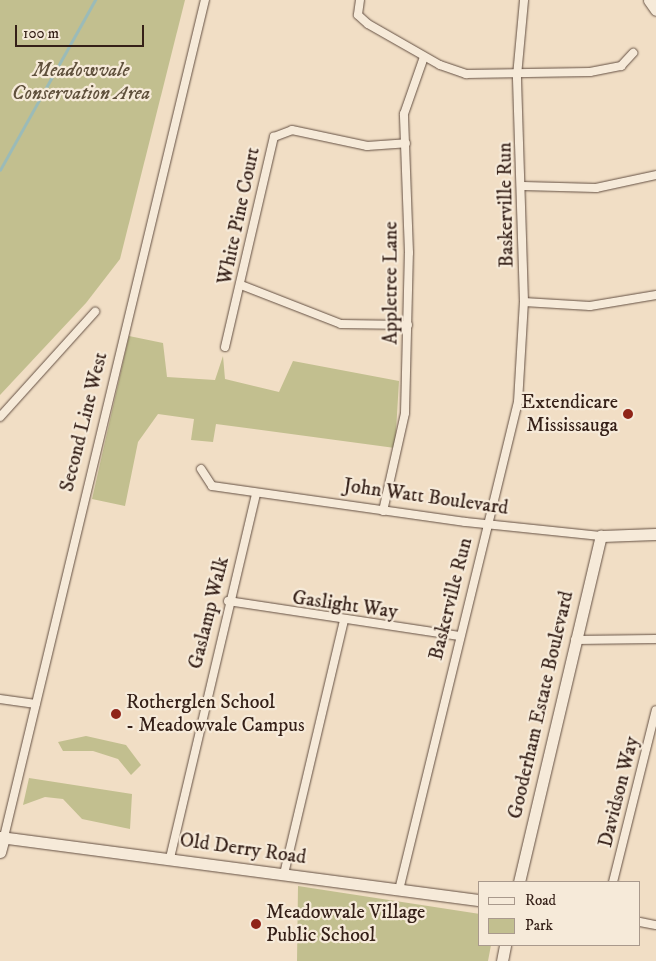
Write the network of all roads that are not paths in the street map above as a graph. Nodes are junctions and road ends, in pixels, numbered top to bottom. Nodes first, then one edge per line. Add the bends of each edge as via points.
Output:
1 (205, 0) edge
2 (360, 0) edge
3 (524, 0) edge
4 (649, 0) edge
5 (656, 10) edge
6 (633, 53) dead end
7 (424, 57) junction
8 (517, 76) junction
9 (406, 143) junction
10 (656, 175) edge
11 (524, 186) junction
12 (241, 285) junction
13 (656, 295) edge
14 (524, 302) junction
15 (95, 312) dead end
16 (408, 325) junction
17 (225, 347) dead end
18 (0, 417) edge
19 (201, 469) dead end
20 (256, 493) junction
21 (383, 510) junction
22 (486, 525) junction
23 (656, 534) edge
24 (601, 536) junction
25 (228, 602) junction
26 (344, 621) junction
27 (459, 636) junction
28 (656, 639) edge
29 (575, 640) junction
30 (0, 699) edge
31 (36, 704) junction
32 (656, 710) edge
33 (2, 837) edge
34 (0, 852) edge
35 (170, 858) junction
36 (284, 874) junction
37 (519, 881) edge
38 (613, 881) edge
39 (399, 890) junction
40 (478, 900) edge
41 (641, 922) edge
42 (656, 924) edge
43 (505, 946) edge
44 (502, 961) edge

1 - 31 street, Second Line West
2 - 7 street via 358,16
3 - 8 street, Baskerville Run
4 - 5 street
6 - 8 street via 621,66 590,72
7 - 8 street via 466,74
7 - 9 street, Appletree Lane via 404,114
8 - 11 street, Baskerville Run
9 - 12 street, White Pine Court via 367,146 292,130 277,133 264,171
9 - 16 street, Appletree Lane
10 - 11 street via 596,188
11 - 14 street, Baskerville Run
12 - 16 street via 341,324
12 - 17 street, White Pine Court
13 - 14 street via 590,306
14 - 22 street, Baskerville Run via 518,402
15 - 18 street
16 - 21 street, Appletree Lane via 405,413
19 - 20 street, John Watt Boulevard via 212,486
20 - 21 street, John Watt Boulevard
20 - 25 street, Gaslamp Walk
21 - 22 street, John Watt Boulevard
22 - 24 street, John Watt Boulevard
22 - 27 street, Baskerville Run
23 - 24 street, John Watt Boulevard
24 - 29 street, Gooderham Estate Boulevard
25 - 26 street, Gaslight Way
25 - 35 street, Gaslamp Walk
26 - 27 street, Gaslight Way
26 - 36 street
27 - 39 street, Baskerville Run
28 - 29 street
29 - 37 street, Gooderham Estate Boulevard
30 - 31 street
31 - 33 street, Second Line West
32 - 38 street, Davidson Way
33 - 34 street, Second Line West
33 - 35 street, Old Derry Road
35 - 36 street, Old Derry Road
36 - 39 street, Old Derry Road
39 - 40 street, Old Derry Road
41 - 42 street
43 - 44 street

